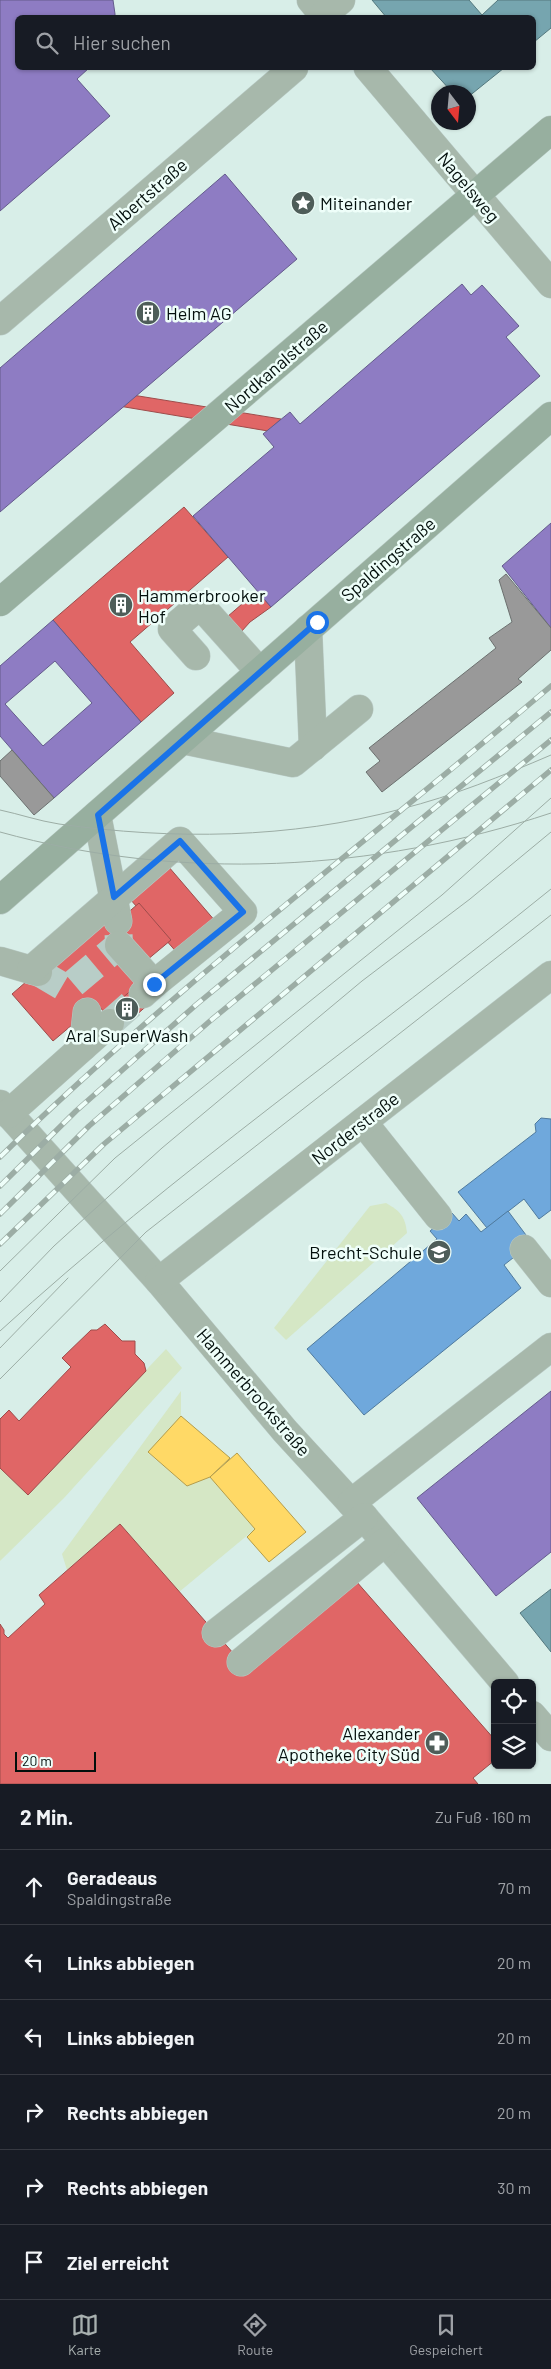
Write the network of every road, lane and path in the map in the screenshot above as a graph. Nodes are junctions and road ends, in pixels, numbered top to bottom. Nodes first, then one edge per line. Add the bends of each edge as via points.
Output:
1 (292, 70) edge
2 (370, 70) edge
3 (551, 130) edge
4 (476, 195) junction
5 (551, 284) edge
6 (0, 321) edge
7 (551, 416) edge
8 (0, 602) edge
9 (308, 629) junction
10 (196, 656) dead end
11 (260, 672) junction
12 (359, 709) dead end
13 (183, 740) junction
14 (303, 755) junction
15 (98, 815) junction
16 (0, 900) edge
17 (117, 921) junction
18 (0, 961) edge
19 (551, 975) edge
20 (99, 1017) tunnel mouth
21 (4, 1109) edge
22 (363, 1122) junction
23 (438, 1216) dead end
24 (524, 1249) dead end
25 (159, 1281) junction
26 (551, 1283) edge
27 (551, 1347) edge
28 (357, 1510) junction
29 (385, 1542) junction
30 (216, 1632) dead end
31 (242, 1662) dead end
32 (502, 1679) edge
33 (536, 1720) edge
34 (551, 1737) edge

1 - 6 street, Albertstraße
2 - 4 street, Nagelsweg
3 - 4 main road, Nordkanalstraße
4 - 5 street, Nagelsweg
4 - 8 main road, Nordkanalstraße
7 - 9 main road, Spaldingstraße
9 - 11 main road, Spaldingstraße
9 - 14 street
10 - 11 street via 172,629 200,605
11 - 13 main road, Spaldingstraße
12 - 14 street
13 - 14 street
13 - 15 main road, Spaldingstraße
15 - 16 main road, Spaldingstraße
15 - 17 street
17 - 17 street via 180,841 243,912 149,989
17 - 18 street via 34,971
19 - 22 street, Norderstraße
20 - 21 street via 82,1047
21 - 25 street, Hammerbrookstraße
22 - 23 street
22 - 25 street, Norderstraße
24 - 26 street
25 - 28 street, Hammerbrookstraße via 285,1431
27 - 28 street
28 - 29 street, Hammerbrookstraße
28 - 30 street
29 - 31 street
29 - 32 street, Hammerbrookstraße
33 - 34 street

